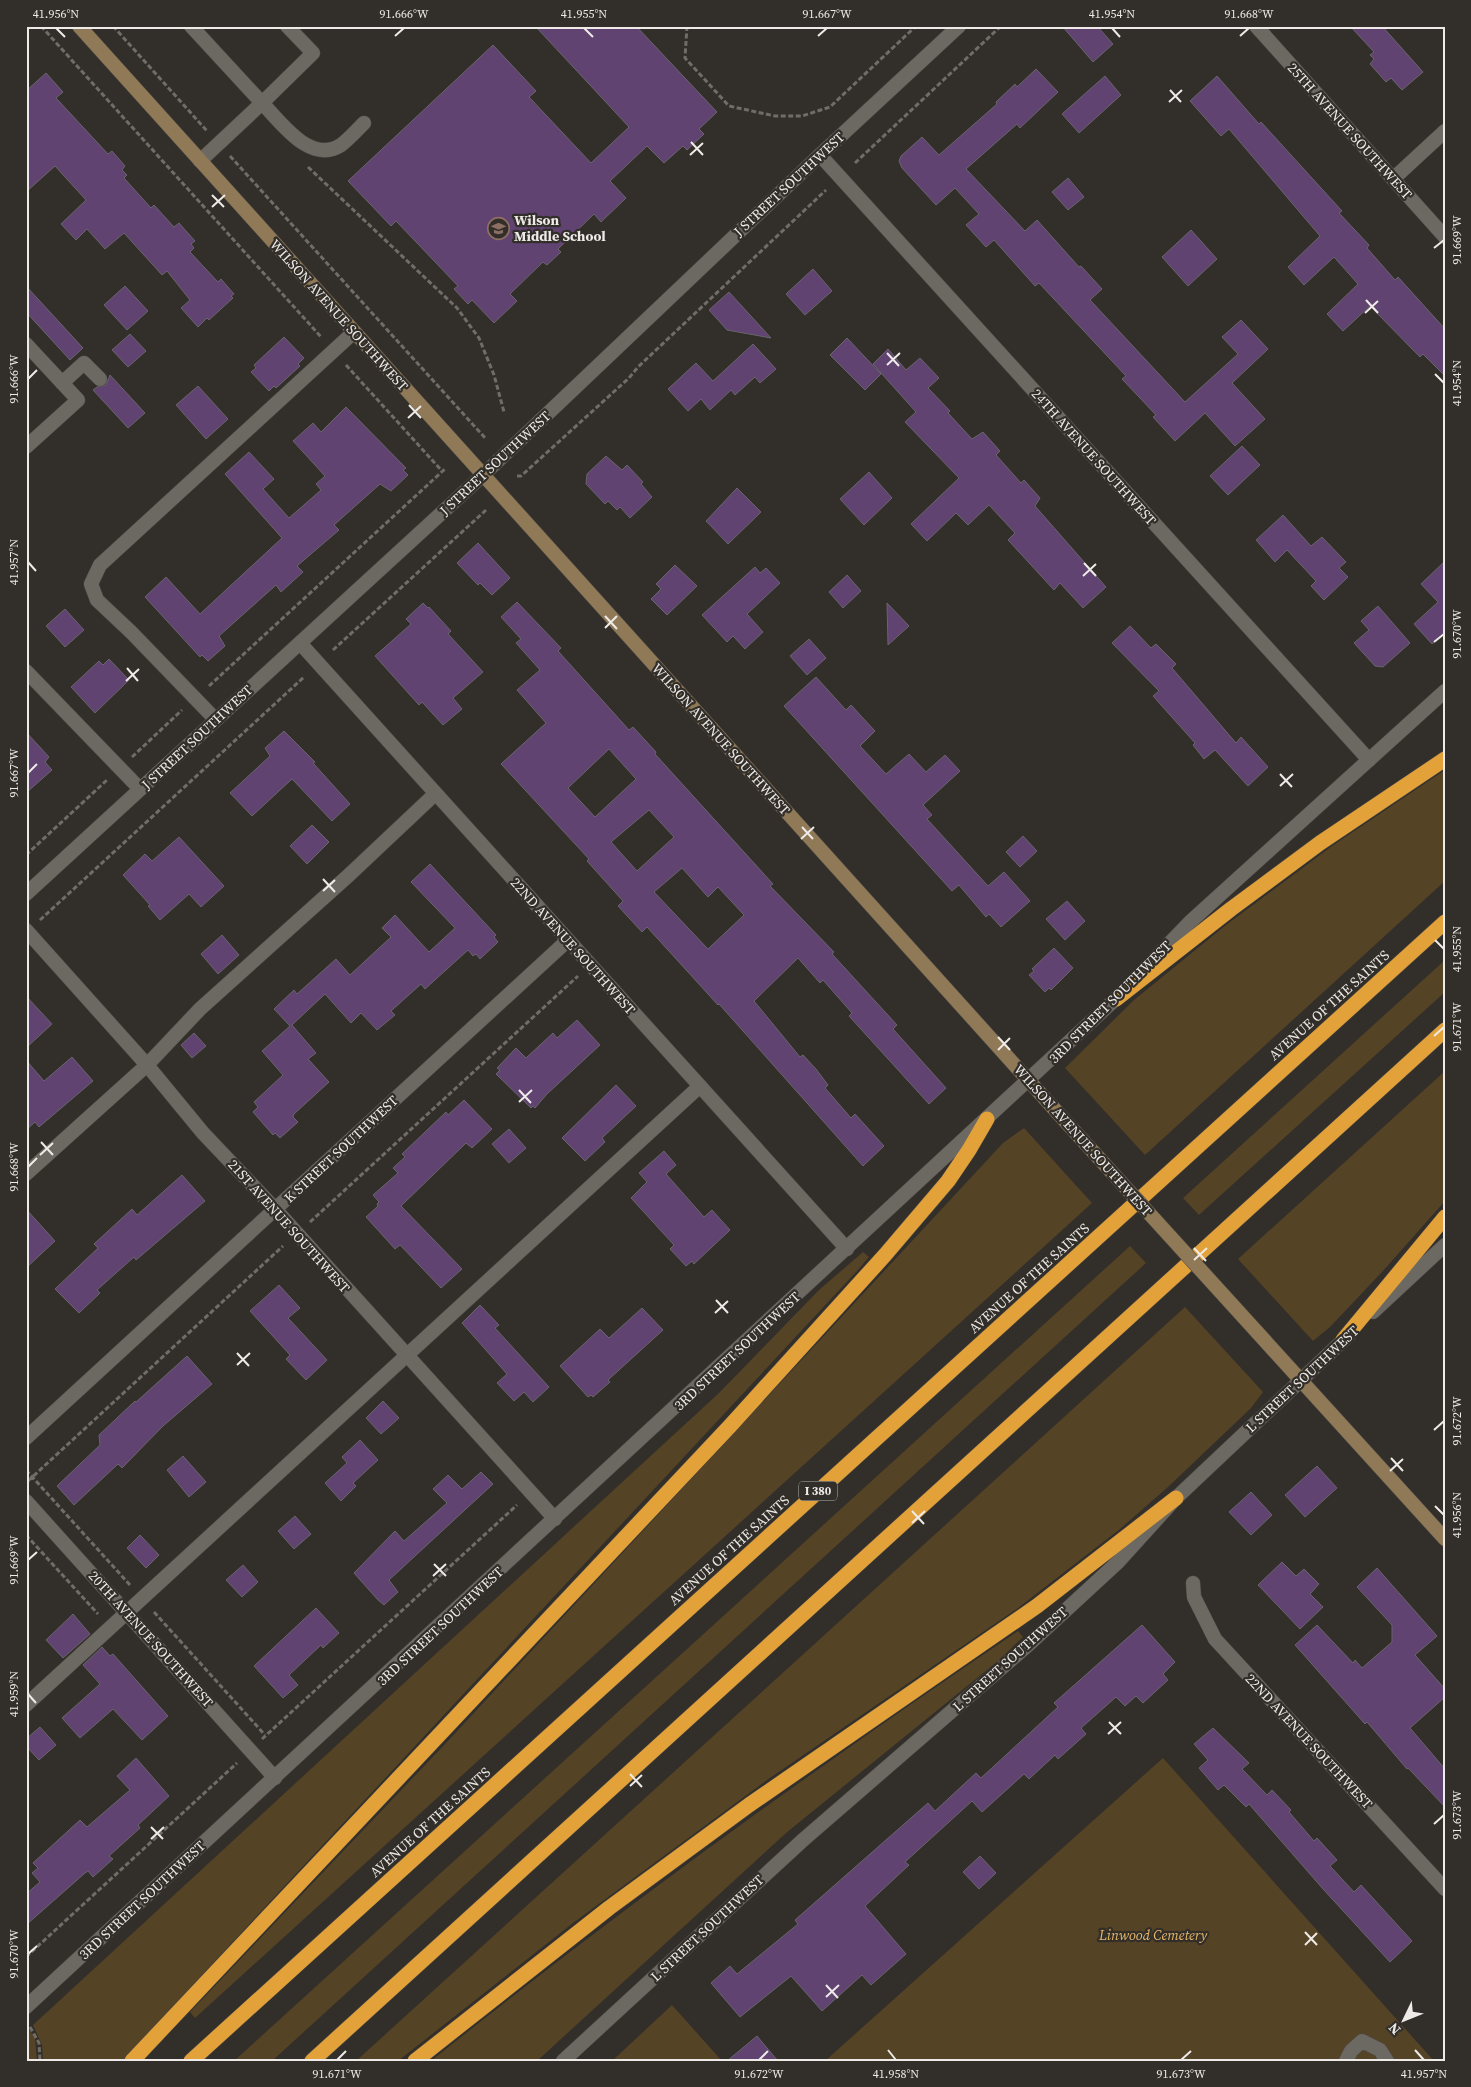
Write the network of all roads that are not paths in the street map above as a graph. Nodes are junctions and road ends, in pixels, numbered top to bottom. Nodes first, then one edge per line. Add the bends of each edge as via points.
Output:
1 (78, 26) edge
2 (191, 26) edge
3 (287, 26) edge
4 (959, 26) edge
5 (1256, 26) edge
6 (262, 103) junction
7 (364, 123) dead end
8 (1445, 131) edge
9 (820, 155) junction
10 (200, 161) junction
11 (1393, 179) junction
12 (1445, 236) edge
13 (354, 332) junction
14 (26, 344) edge
15 (100, 379) dead end
16 (62, 383) junction
17 (26, 447) edge
18 (483, 475) junction
19 (300, 643) junction
20 (26, 671) edge
21 (1445, 691) edge
22 (216, 720) junction
23 (1445, 759) edge
24 (1369, 760) junction
25 (140, 789) junction
26 (435, 794) junction
27 (26, 894) edge
28 (1445, 922) edge
29 (26, 930) edge
30 (567, 941) junction
31 (1116, 999) junction
32 (1445, 1030) edge
33 (148, 1065) junction
34 (1029, 1081) junction
35 (700, 1086) junction
36 (987, 1119) junction
37 (26, 1174) edge
38 (276, 1210) junction
39 (1445, 1217) edge
40 (1445, 1245) edge
41 (847, 1249) junction
42 (1343, 1340) junction
43 (406, 1356) junction
44 (1301, 1380) junction
45 (26, 1438) edge
46 (1176, 1498) junction
47 (26, 1502) edge
48 (555, 1519) junction
49 (1445, 1540) edge
50 (1193, 1583) dead end
51 (128, 1612) junction
52 (26, 1705) edge
53 (275, 1778) junction
54 (1445, 1889) edge
55 (26, 2007) edge
56 (132, 2061) edge
57 (191, 2061) edge
58 (312, 2061) edge
59 (415, 2061) edge
60 (563, 2061) edge
61 (1346, 2061) edge
62 (1387, 2061) edge

1 - 10 main road, WILSON AVENUE SOUTHWEST
2 - 6 street
3 - 6 street via 313,53
4 - 9 street, J STREET SOUTHWEST
5 - 11 street, 25TH AVENUE SOUTHWEST
6 - 7 street via 302,143 315,149 328,150 341,145
6 - 10 street
8 - 11 street
9 - 18 street, J STREET SOUTHWEST
9 - 24 street, 24TH AVENUE SOUTHWEST
10 - 13 main road, WILSON AVENUE SOUTHWEST
11 - 12 street, 25TH AVENUE SOUTHWEST
13 - 18 main road, WILSON AVENUE SOUTHWEST
13 - 22 street via 100,565 94,574 91,584 96,600
14 - 16 street
15 - 16 street via 84,363
16 - 17 street via 78,400
18 - 19 street, J STREET SOUTHWEST
18 - 34 main road, WILSON AVENUE SOUTHWEST
19 - 22 street, J STREET SOUTHWEST
19 - 26 street, 22ND AVENUE SOUTHWEST
20 - 25 street
21 - 24 street, 3RD STREET SOUTHWEST
22 - 25 street, J STREET SOUTHWEST
23 - 31 highway via 1320,843
24 - 31 street, 3RD STREET SOUTHWEST via 1190,922
25 - 27 street, J STREET SOUTHWEST
26 - 30 street, 22ND AVENUE SOUTHWEST
26 - 33 street via 200,1009
28 - 57 highway, AVENUE OF THE SAINTS / I 380
29 - 33 street, 21ST AVENUE SOUTHWEST
30 - 35 street, 22ND AVENUE SOUTHWEST
30 - 38 street, K STREET SOUTHWEST
31 - 34 street, 3RD STREET SOUTHWEST
32 - 58 highway
33 - 37 street
33 - 38 street, 21ST AVENUE SOUTHWEST via 203,1133
34 - 36 street, 3RD STREET SOUTHWEST
34 - 44 main road, WILSON AVENUE SOUTHWEST, bridge
35 - 41 street, 22ND AVENUE SOUTHWEST
35 - 43 street
36 - 41 street, 3RD STREET SOUTHWEST
36 - 56 highway via 948,1181 872,1270 730,1426
38 - 43 street, 21ST AVENUE SOUTHWEST
38 - 45 street, K STREET SOUTHWEST
39 - 42 highway
40 - 42 street, L STREET SOUTHWEST
41 - 48 street, 3RD STREET SOUTHWEST
42 - 44 street, L STREET SOUTHWEST
43 - 48 street, 21ST AVENUE SOUTHWEST
43 - 51 street
44 - 46 street, L STREET SOUTHWEST
44 - 49 main road, WILSON AVENUE SOUTHWEST
46 - 59 highway via 1036,1606 749,1805 609,1908
46 - 60 street, L STREET SOUTHWEST via 1118,1562 1028,1645 803,1840
47 - 51 street, 20TH AVENUE SOUTHWEST
48 - 53 street, 3RD STREET SOUTHWEST
50 - 54 street, 22ND AVENUE SOUTHWEST via 1194,1597 1215,1639
51 - 52 street
51 - 53 street, 20TH AVENUE SOUTHWEST
53 - 55 street, 3RD STREET SOUTHWEST
61 - 62 street via 1351,2051 1362,2042 1380,2050

